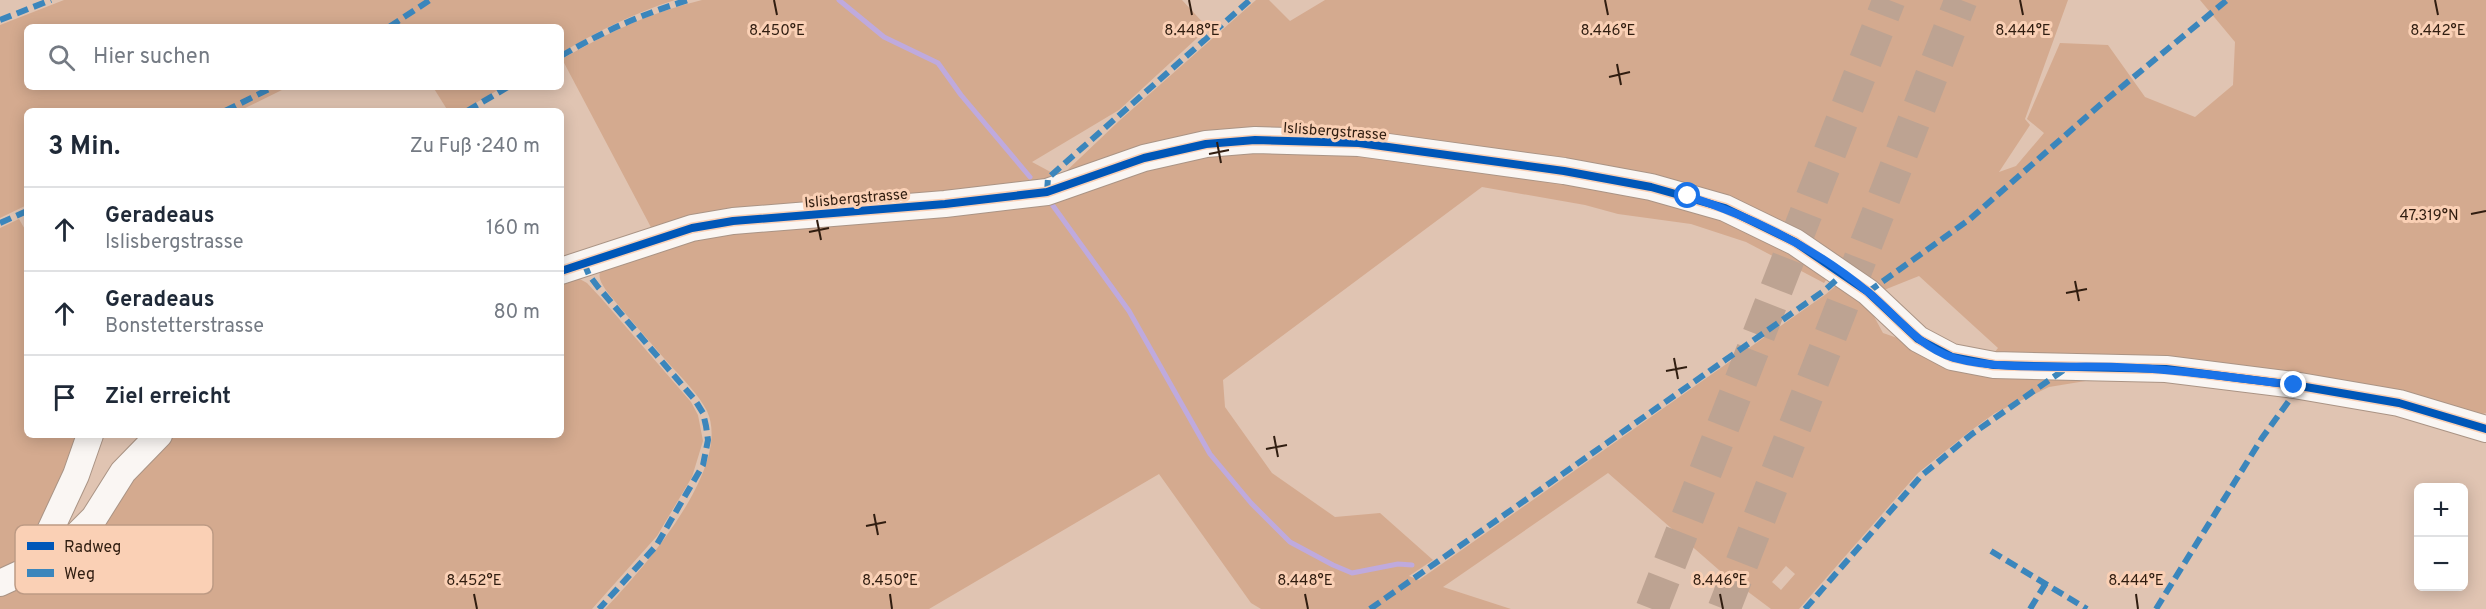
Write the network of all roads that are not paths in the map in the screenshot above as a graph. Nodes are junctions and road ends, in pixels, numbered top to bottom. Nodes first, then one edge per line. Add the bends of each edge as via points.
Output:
1 (564, 270) edge
2 (2486, 429) edge
3 (89, 438) edge
4 (156, 438) edge
5 (53, 525) edge
6 (87, 525) edge
7 (15, 576) edge
8 (0, 583) edge

1 - 2 street, Islisbergstrasse via 692,228 1047,192 1144,158 1206,144 1255,140 1370,145 1564,171 1688,196 1725,208 1795,242 1868,292 1918,339 1952,357 1994,365 2166,369 2294,385 2399,403
3 - 5 street
4 - 6 street via 123,472
7 - 8 street

